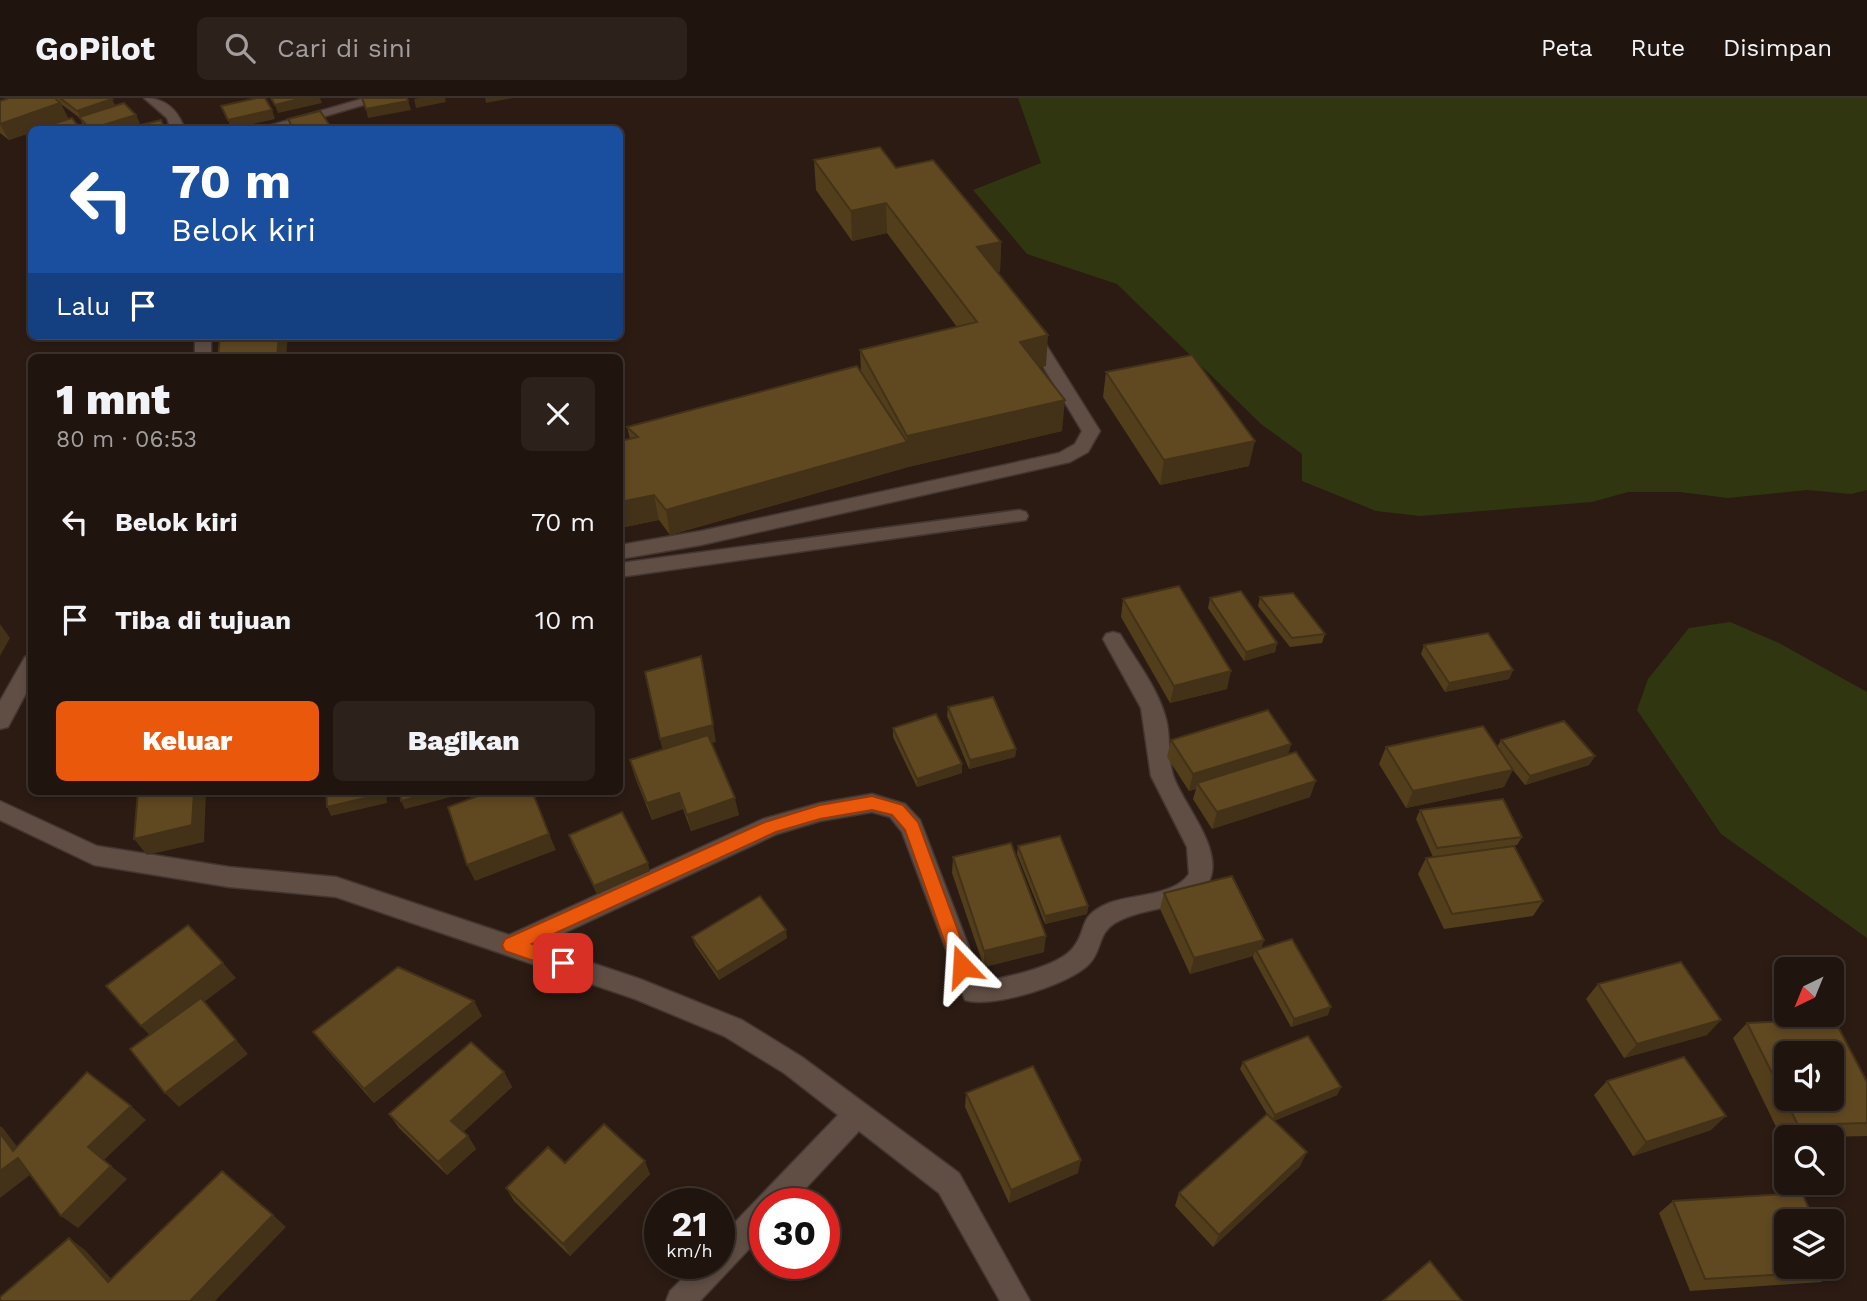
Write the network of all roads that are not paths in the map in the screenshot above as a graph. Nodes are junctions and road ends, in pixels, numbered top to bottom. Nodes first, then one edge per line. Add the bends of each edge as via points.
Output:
1 (151, 98) edge
2 (380, 98) edge
3 (176, 126) edge
4 (276, 126) edge
5 (1022, 318) edge
6 (1019, 516) dead end
7 (623, 551) edge
8 (623, 570) edge
9 (1113, 639) dead end
10 (28, 670) edge
11 (0, 721) edge
12 (0, 810) edge
13 (512, 945) junction
14 (856, 1115) junction
15 (787, 1188) edge
16 (749, 1229) edge
17 (735, 1244) edge
18 (701, 1279) edge
19 (680, 1301) edge
20 (1017, 1301) edge

1 - 3 street via 168,111
2 - 4 street
5 - 7 street via 1091,431 1082,448 1064,458
6 - 8 street
9 - 13 street via 1154,715 1162,778 1199,852 1201,874 1191,889 1113,912 1097,922 1083,954 1070,964 1016,985 974,992 912,827 897,810 872,803 771,827
10 - 11 street
12 - 13 street via 94,855 229,877 336,887
13 - 14 street via 733,1028 793,1065
14 - 15 street
14 - 20 street via 949,1183
16 - 17 street
18 - 19 street

